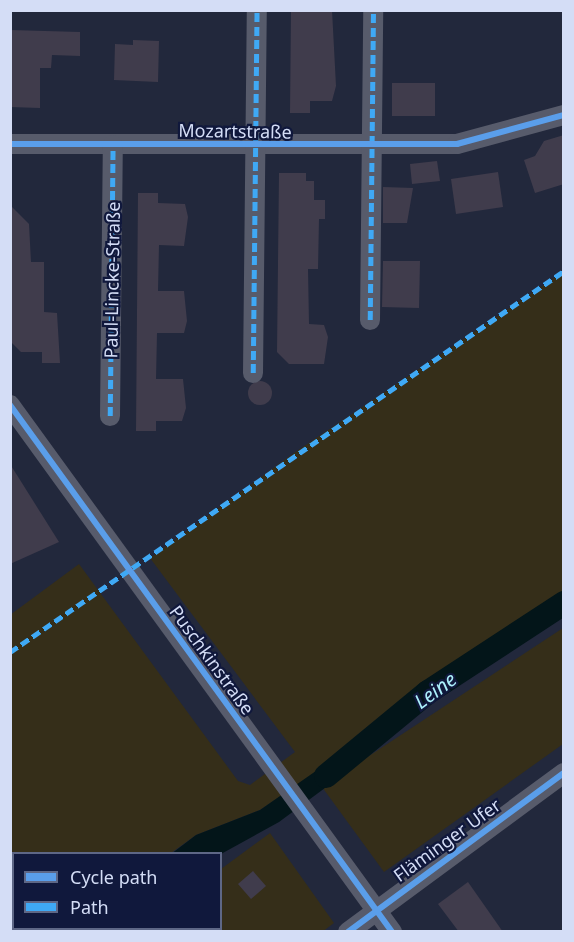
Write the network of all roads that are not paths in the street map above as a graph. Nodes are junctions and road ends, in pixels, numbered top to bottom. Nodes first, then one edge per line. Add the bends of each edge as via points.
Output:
1 (257, 10) edge
2 (373, 10) edge
3 (564, 115) edge
4 (10, 144) edge
5 (113, 145) junction
6 (254, 145) junction
7 (374, 148) junction
8 (370, 320) dead end
9 (253, 373) dead end
10 (10, 405) edge
11 (111, 416) dead end
12 (564, 773) edge
13 (377, 911) junction
14 (348, 932) edge
15 (392, 932) edge

1 - 6 street
2 - 7 street
3 - 7 street, Mozartstraße via 457,144
4 - 5 street, Mozartstraße
5 - 6 street, Mozartstraße
5 - 11 street, Paul-Lincke-Straße
6 - 7 street, Mozartstraße
6 - 9 street
7 - 8 street
10 - 13 street, Puschkinstraße
12 - 13 street, Fläminger Ufer
13 - 14 street, Fläminger Ufer
13 - 15 street, Puschkinstraße

